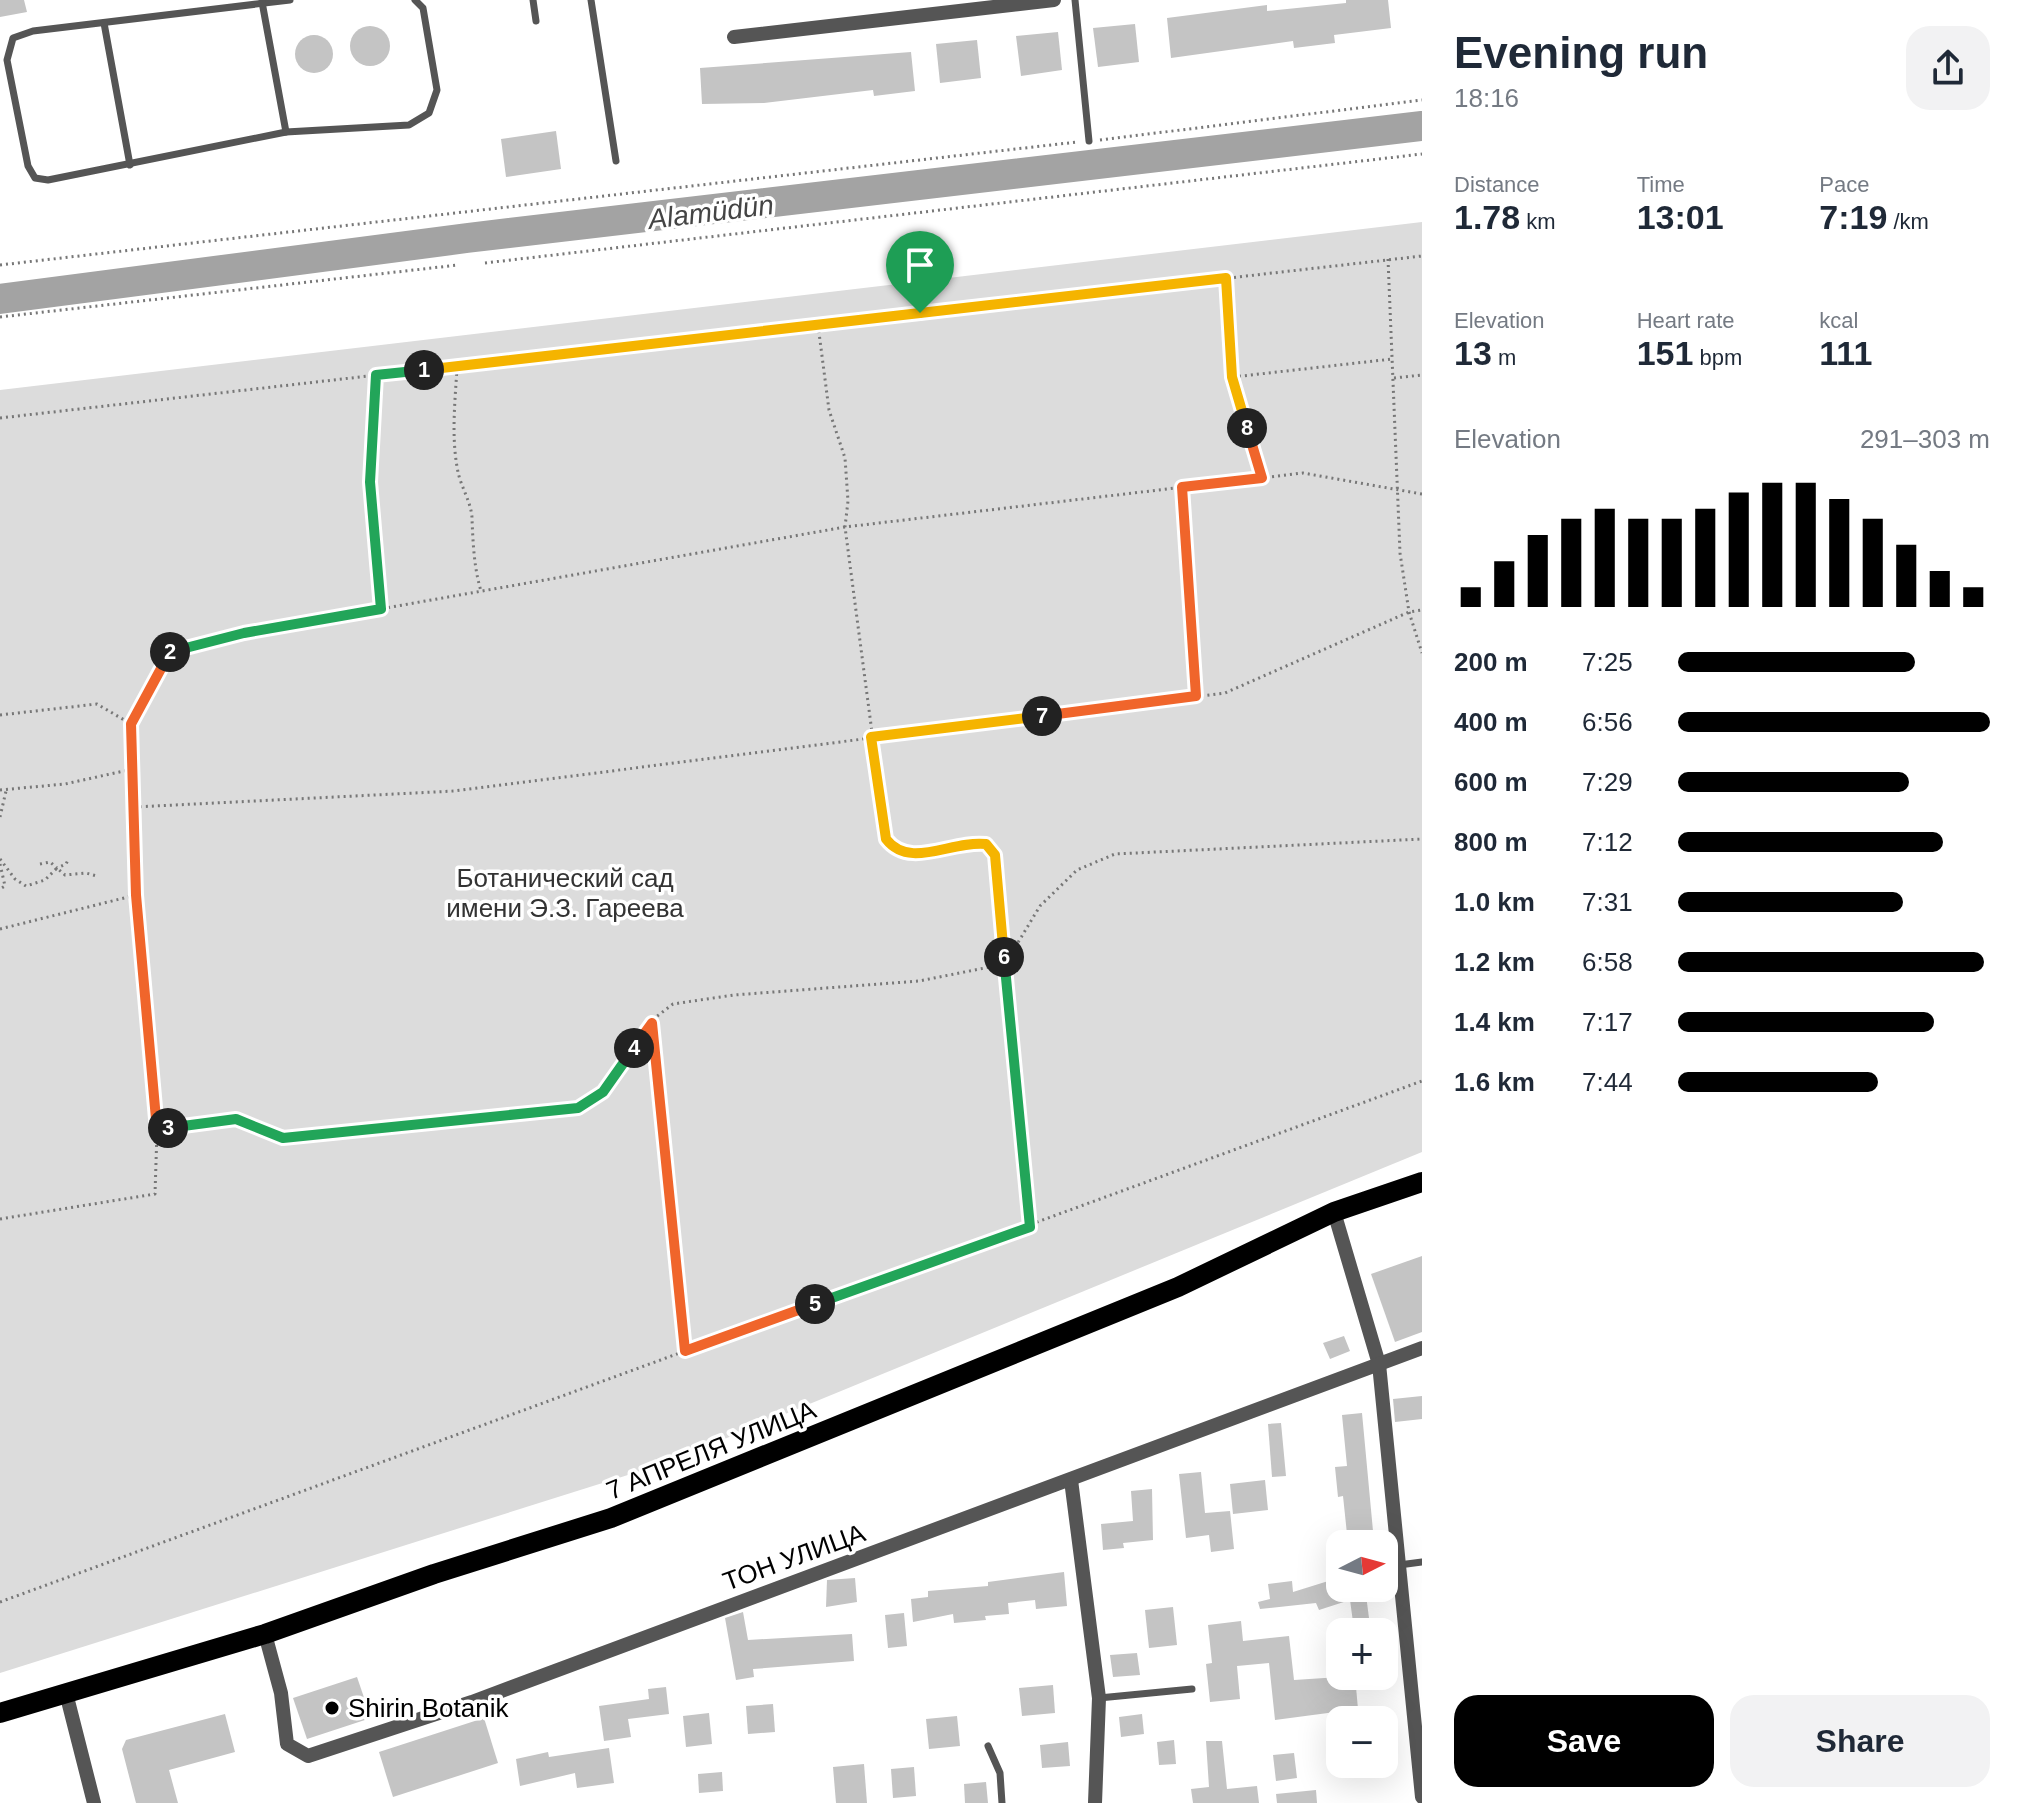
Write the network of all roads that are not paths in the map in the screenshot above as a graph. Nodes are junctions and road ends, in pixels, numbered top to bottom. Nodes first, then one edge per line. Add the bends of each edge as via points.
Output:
1 (290, 0) edge
2 (415, 0) edge
3 (533, 0) edge
4 (591, 0) edge
5 (1054, 0) edge
6 (1075, 0) edge
7 (262, 2) edge
8 (536, 21) dead end
9 (104, 23) junction
10 (734, 37) dead end
11 (286, 132) junction
12 (1089, 141) road end
13 (616, 161) dead end
14 (130, 165) junction
15 (1422, 1182) edge
16 (1334, 1212) junction
17 (1422, 1348) edge
18 (1379, 1364) junction
19 (1071, 1480) junction
20 (1422, 1562) edge
21 (1399, 1565) junction
22 (265, 1634) junction
23 (1192, 1689) dead end
24 (66, 1693) junction
25 (1099, 1698) junction
26 (0, 1713) edge
27 (1418, 1723) edge
28 (988, 1746) dead end
29 (1422, 1797) edge
30 (94, 1803) edge
31 (1002, 1803) edge
32 (1095, 1803) edge

1 - 7 lane
2 - 11 lane via 423,8 437,90 429,113 409,125
3 - 8 lane
4 - 13 lane
5 - 10 street
6 - 12 lane
7 - 9 lane
7 - 11 lane
9 - 14 lane
9 - 14 lane via 13,38 7,60 28,166 35,178
11 - 14 lane
15 - 16 main road, 7 АПРЕЛЯ УЛИЦА
16 - 18 street
16 - 22 main road, 7 АПРЕЛЯ УЛИЦА via 1178,1287 703,1483
17 - 18 street, ТОН УЛИЦА
18 - 19 street, ТОН УЛИЦА
18 - 21 street
19 - 22 street, ТОН УЛИЦА via 472,1702 308,1756 287,1744 281,1693
19 - 25 street
20 - 21 lane
21 - 27 street
22 - 24 main road, 7 АПРЕЛЯ УЛИЦА
23 - 25 lane
24 - 26 main road, 7 АПРЕЛЯ УЛИЦА
24 - 30 street
25 - 32 street
27 - 29 street
28 - 31 lane via 1000,1773

